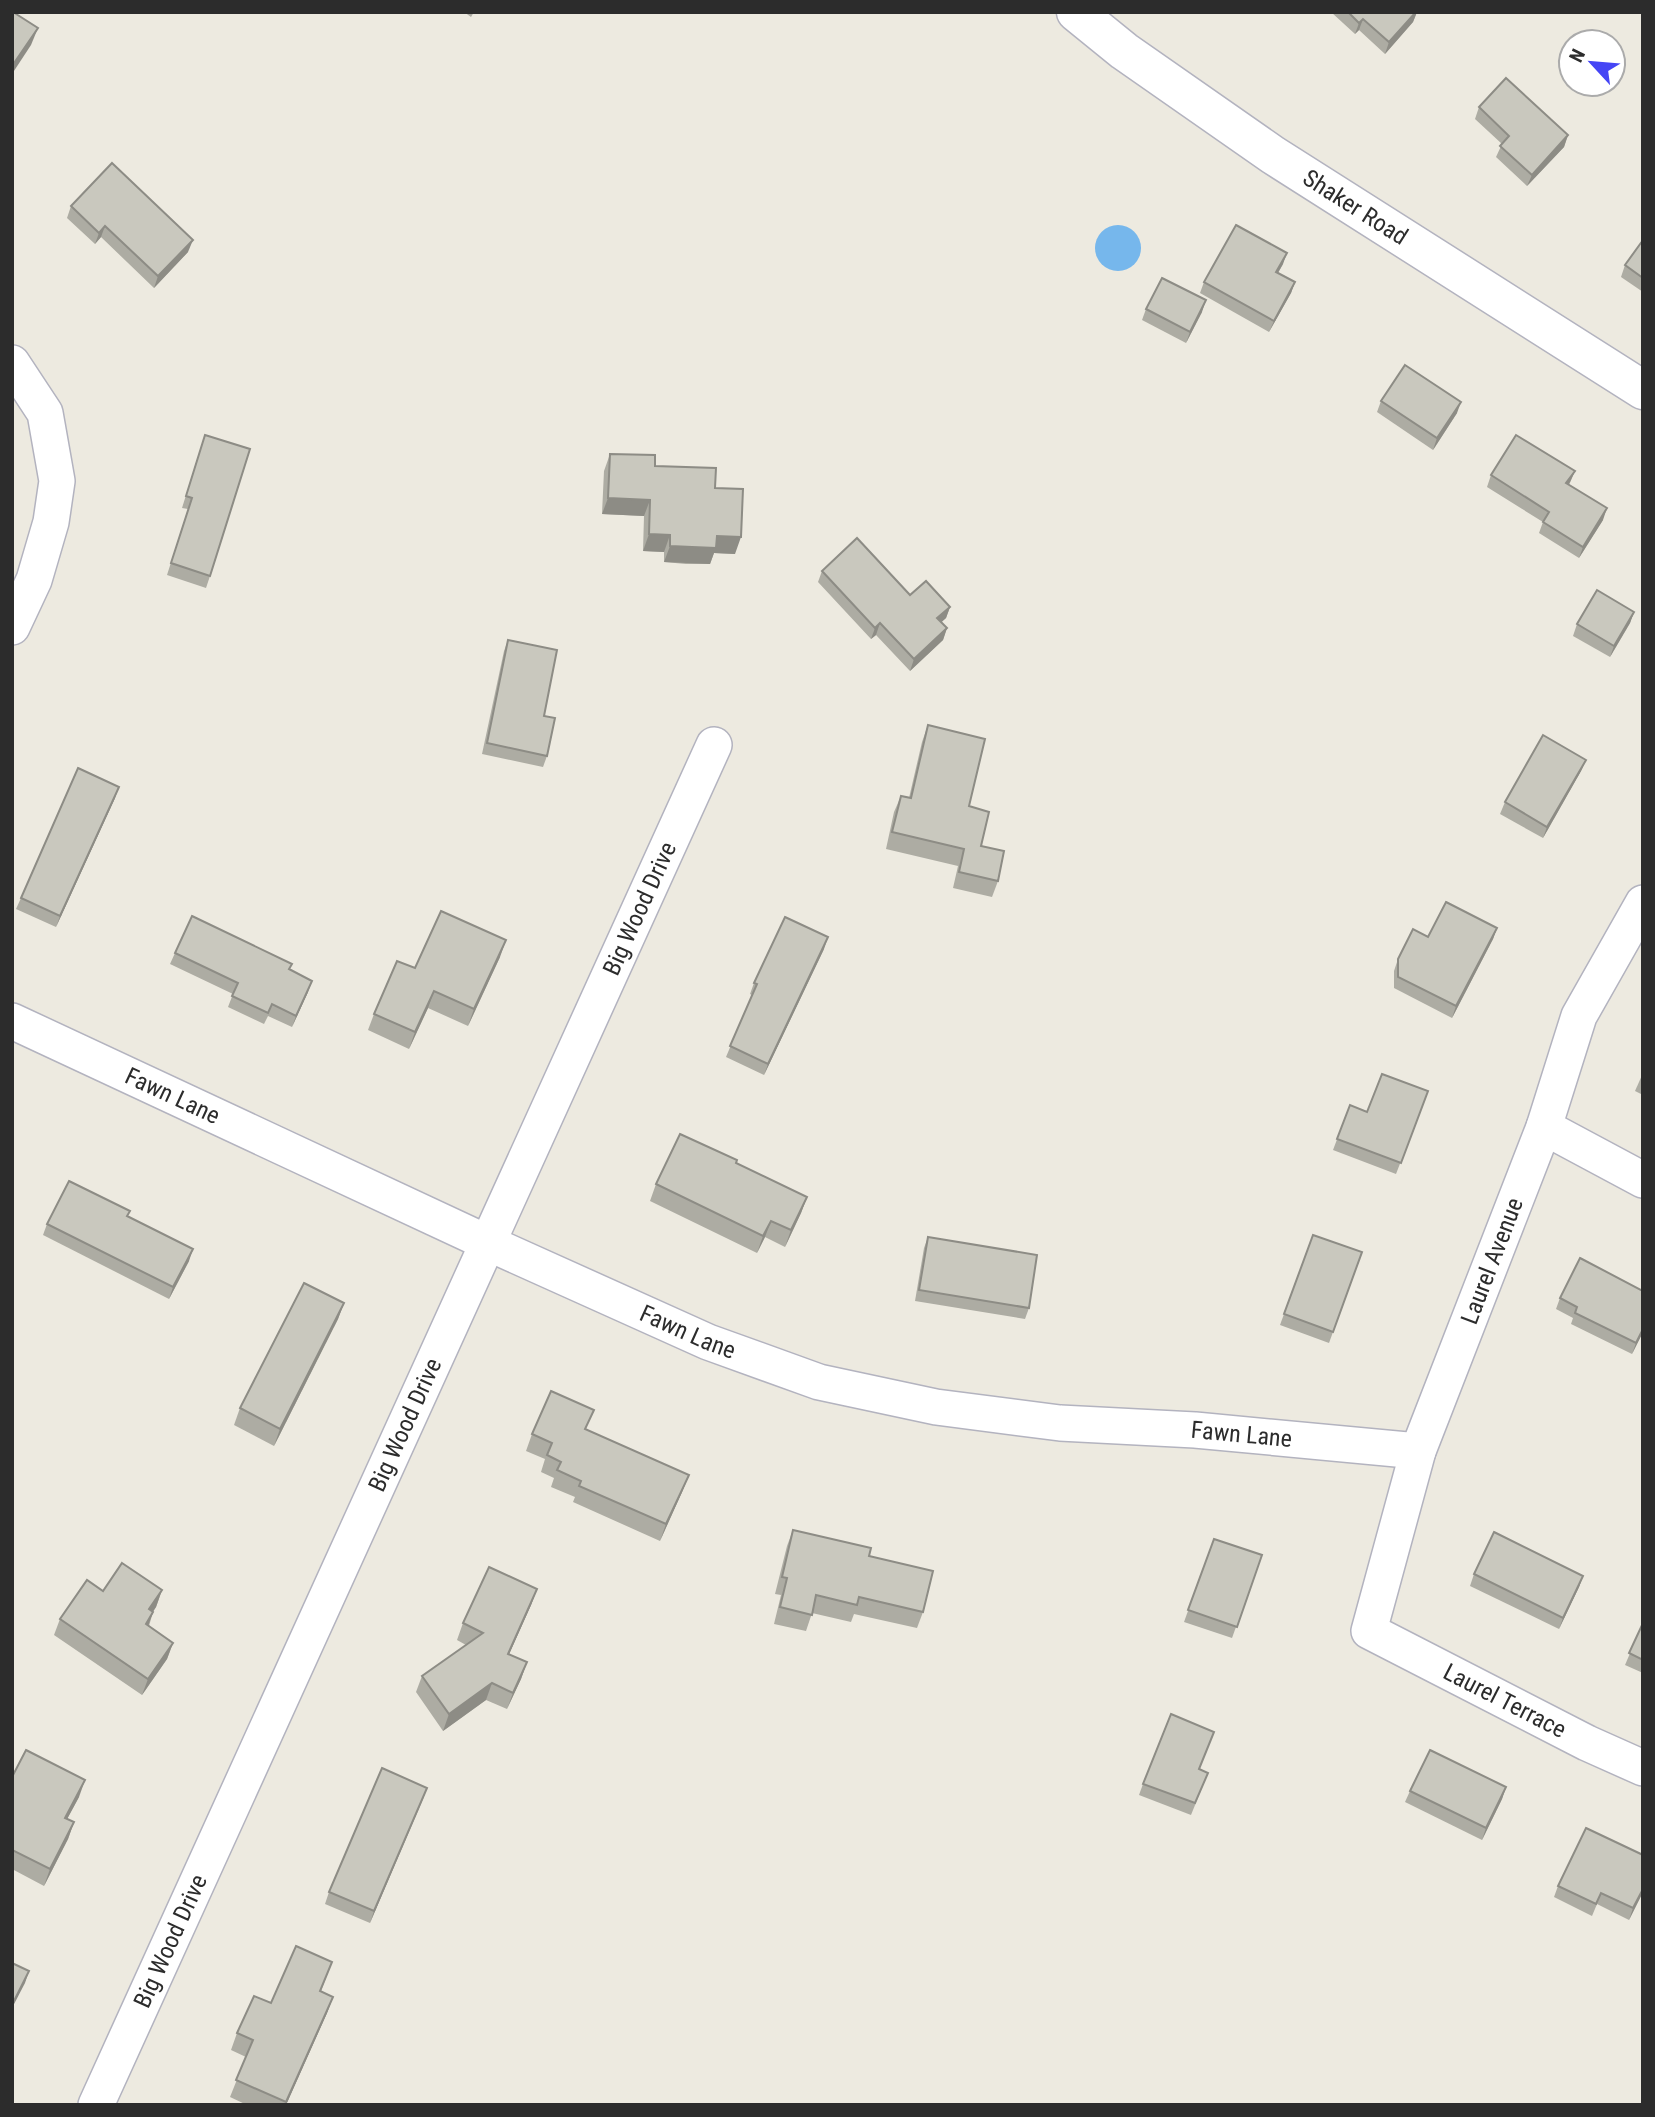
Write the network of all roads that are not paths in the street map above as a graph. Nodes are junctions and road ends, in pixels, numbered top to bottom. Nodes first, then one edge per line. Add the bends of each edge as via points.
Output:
1 (1076, 12) edge
2 (12, 363) edge
3 (1643, 390) edge
4 (12, 627) edge
5 (714, 745) dead end
6 (1643, 903) edge
7 (12, 1021) edge
8 (1544, 1127) junction
9 (1643, 1180) edge
10 (488, 1243) junction
11 (1418, 1451) junction
12 (1369, 1630) joint
13 (1643, 1768) edge
14 (96, 2105) edge

1 - 3 street, Shaker Road via 1273,155
2 - 4 street via 45,413 57,481 34,580
5 - 10 street, Big Wood Drive
6 - 8 street, Laurel Avenue via 1579,1016
7 - 10 street, Fawn Lane
8 - 9 street
8 - 11 street, Laurel Avenue
10 - 11 street, Fawn Lane via 708,1342 819,1382 936,1407 1060,1423 1195,1430
10 - 14 street, Big Wood Drive
11 - 12 street, Laurel Avenue
12 - 13 street, Laurel Terrace

